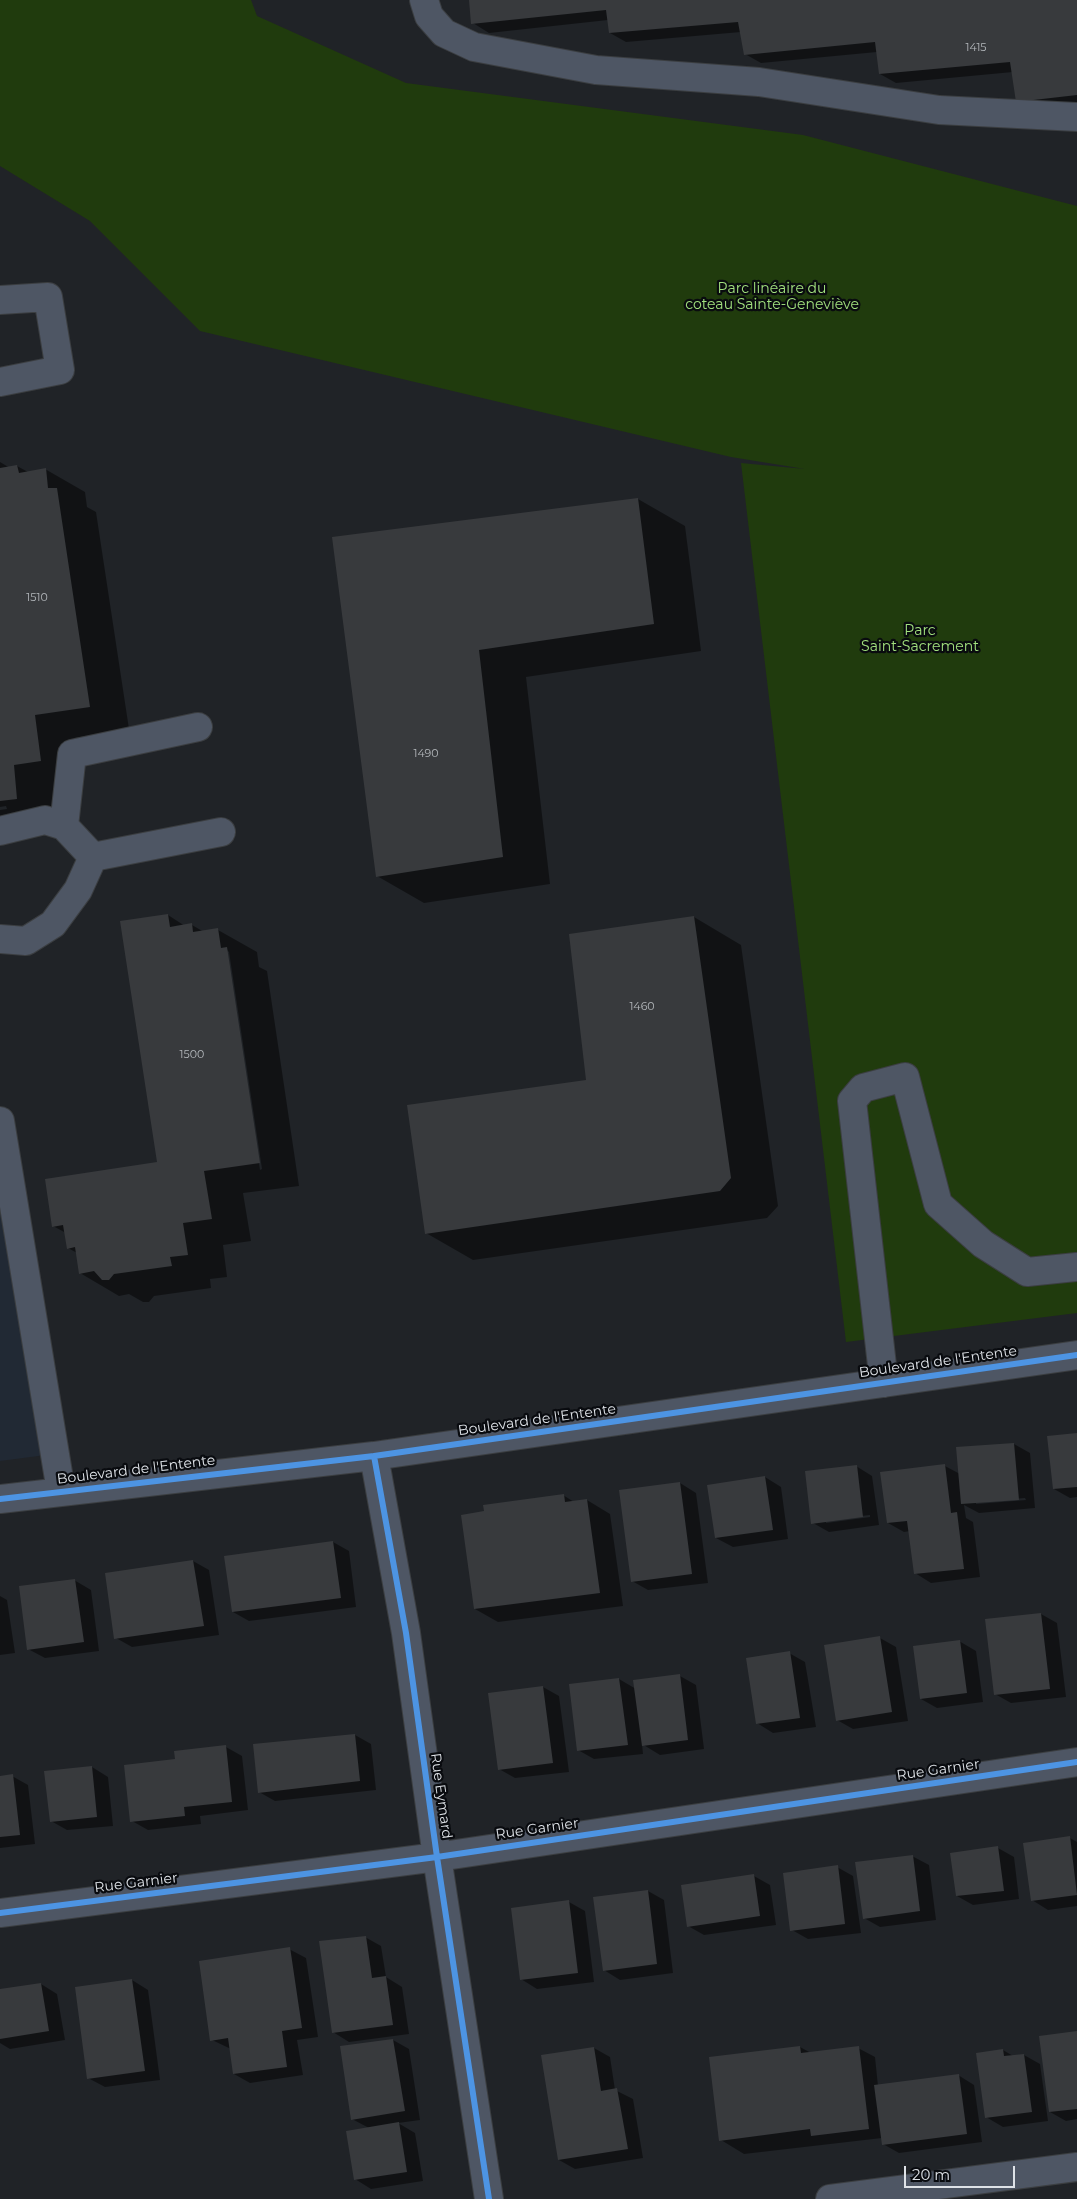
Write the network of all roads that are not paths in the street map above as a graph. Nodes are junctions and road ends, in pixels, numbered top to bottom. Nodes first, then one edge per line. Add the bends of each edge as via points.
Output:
1 (424, 0) edge
2 (1077, 117) edge
3 (0, 300) edge
4 (0, 382) edge
5 (198, 727) dead end
6 (64, 826) junction
7 (0, 831) edge
8 (221, 832) dead end
9 (93, 857) junction
10 (0, 939) edge
11 (0, 1121) edge
12 (1077, 1267) edge
13 (1077, 1355) edge
14 (884, 1383) junction
15 (374, 1456) junction
16 (61, 1492) junction
17 (0, 1499) edge
18 (1077, 1762) edge
19 (436, 1857) junction
20 (0, 1913) edge
21 (1077, 2167) edge
22 (489, 2199) edge
23 (830, 2199) edge

1 - 2 street via 429,16 444,33 474,47 596,70 759,82 939,110
3 - 4 street via 48,297 60,370
5 - 6 street via 72,754
6 - 7 street via 45,820
6 - 9 street
8 - 9 street
9 - 10 street via 78,890 53,924 26,941
11 - 16 street
12 - 14 street via 1027,1272 983,1244 938,1204 905,1077 863,1088 852,1101
13 - 14 street, Boulevard de l'Entente
14 - 15 street, Boulevard de l'Entente
15 - 16 street, Boulevard de l'Entente
15 - 19 street, Rue Eymard via 406,1633
16 - 17 street, Boulevard de l'Entente
18 - 19 street, Rue Garnier
19 - 20 street, Rue Garnier
19 - 22 street, Rue Eymard
21 - 23 street

